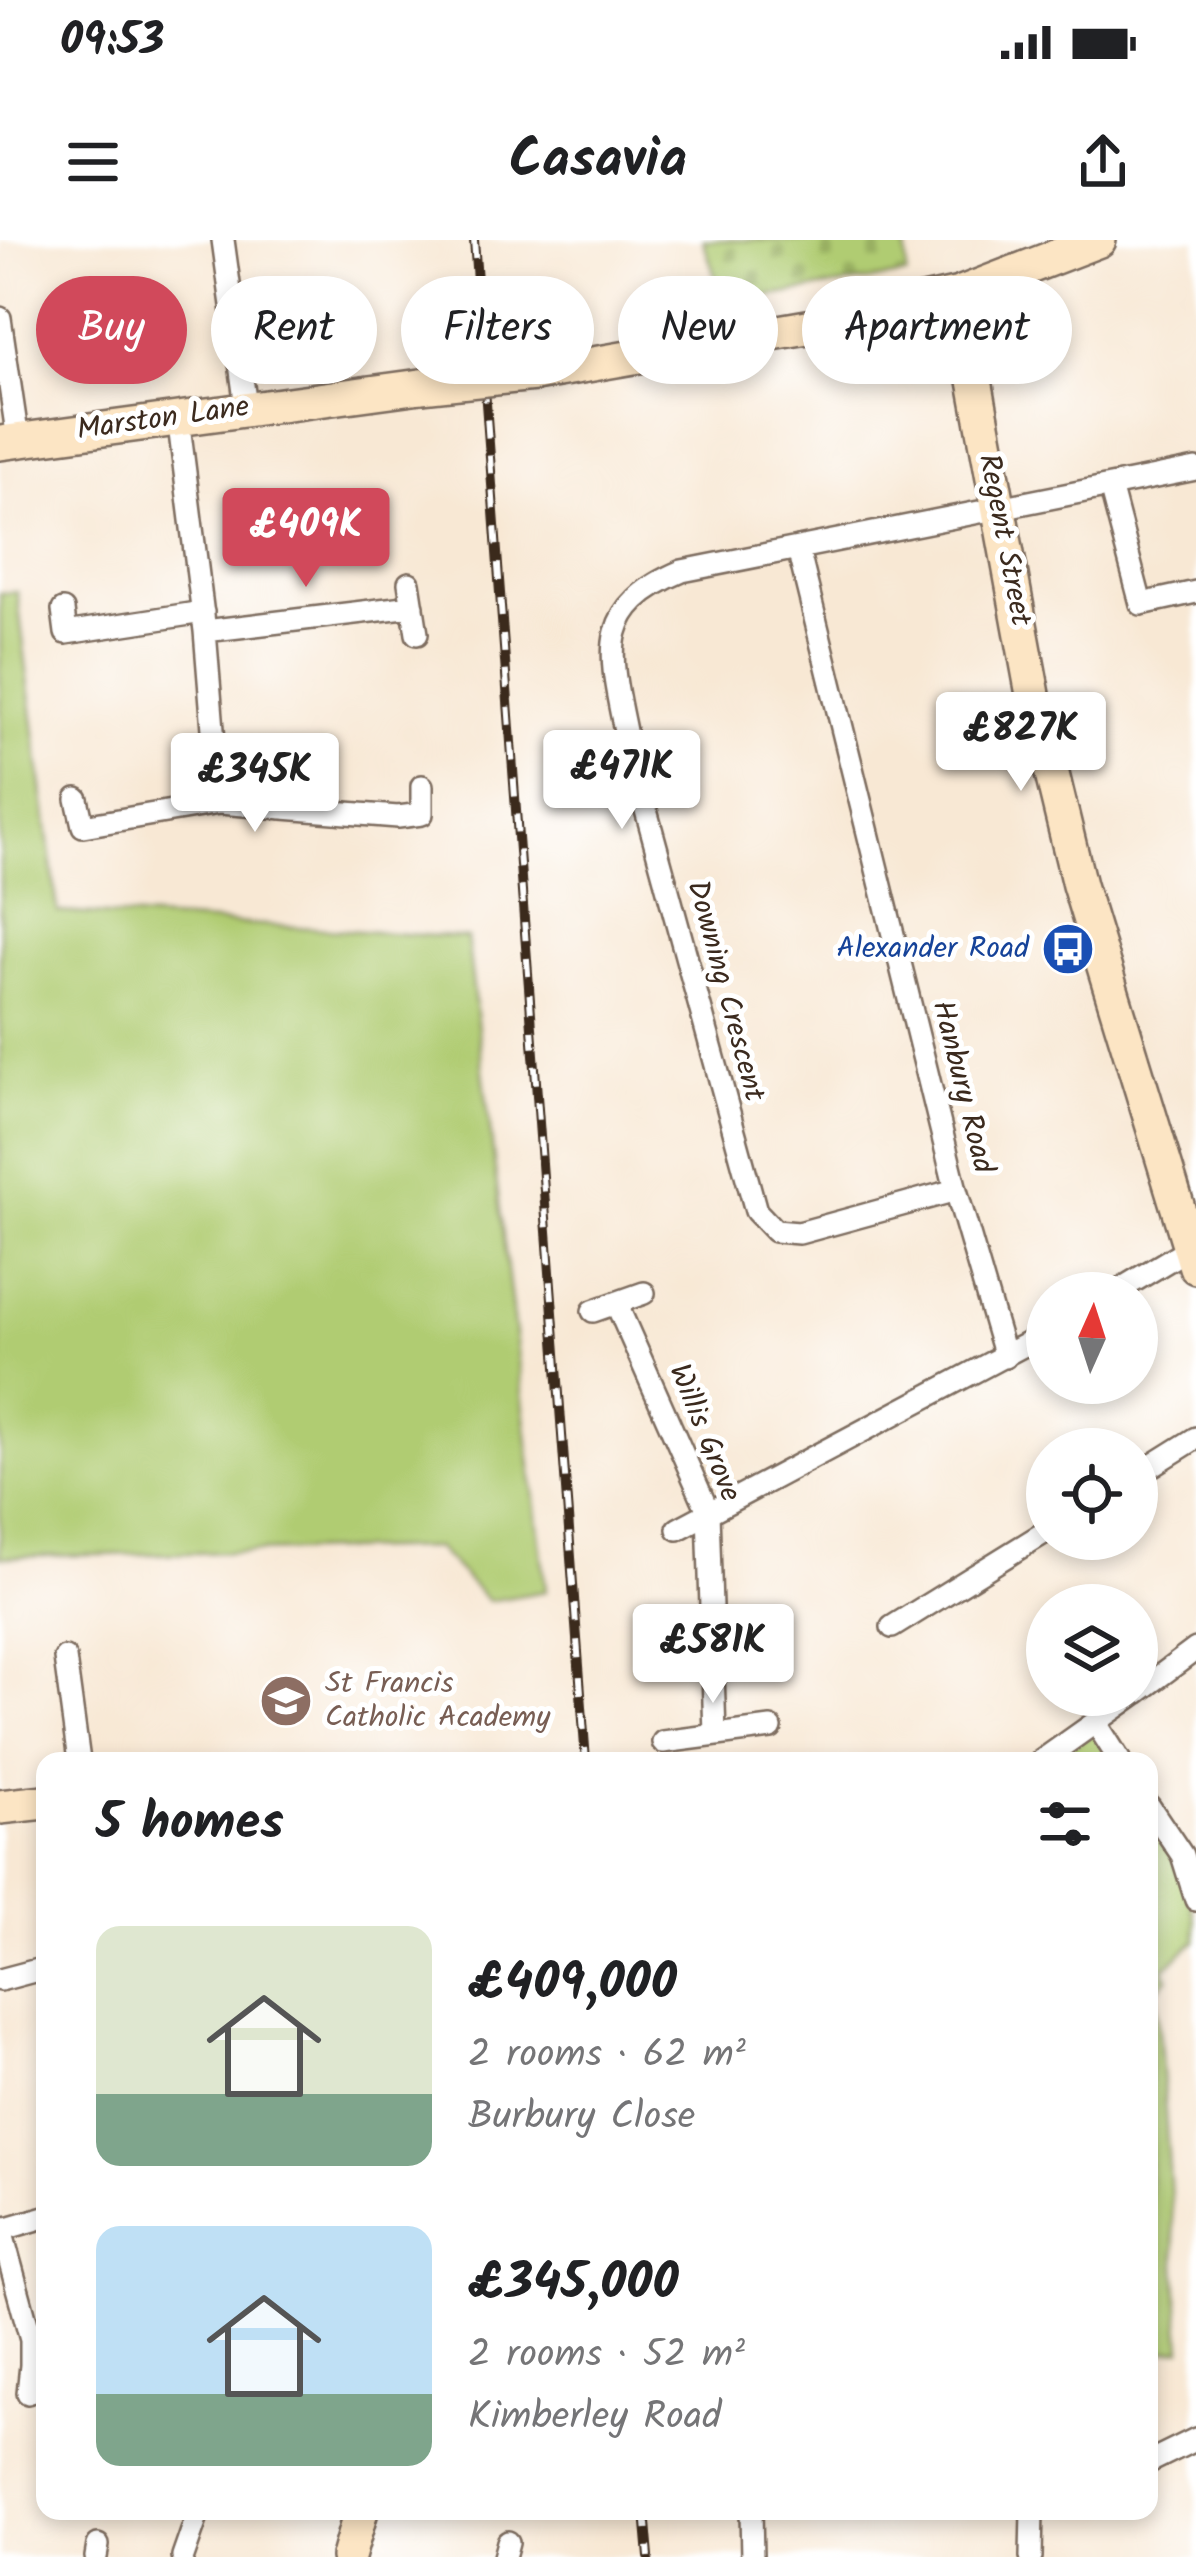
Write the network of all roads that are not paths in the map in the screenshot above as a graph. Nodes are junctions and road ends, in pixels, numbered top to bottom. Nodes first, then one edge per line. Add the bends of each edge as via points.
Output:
1 (223, 240) edge
2 (1099, 240) edge
3 (1006, 276) edge
4 (0, 317) edge
5 (802, 329) edge
6 (975, 384) edge
7 (246, 407) junction
8 (178, 417) junction
9 (9, 441) edge
10 (1196, 469) edge
11 (1110, 486) junction
12 (997, 509) junction
13 (798, 549) junction
14 (1196, 592) edge
15 (62, 610) dead end
16 (204, 621) junction
17 (417, 634) dead end
18 (422, 786) dead end
19 (77, 799) dead end
20 (219, 803) junction
21 (956, 1190) junction
22 (1194, 1253) edge
23 (1156, 1272) edge
24 (644, 1293) dead end
25 (616, 1303) junction
26 (593, 1311) dead end
27 (1026, 1346) edge
28 (1005, 1358) junction
29 (1196, 1438) edge
30 (1158, 1462) edge
31 (708, 1510) junction
32 (678, 1529) dead end
33 (1026, 1544) edge
34 (892, 1627) dead end
35 (1196, 1649) edge
36 (65, 1658) dead end
37 (1158, 1678) edge
38 (1106, 1716) edge
39 (1096, 1723) junction
40 (771, 1728) dead end
41 (715, 1735) junction
42 (663, 1742) dead end
43 (78, 1752) edge
44 (1054, 1752) edge
45 (1114, 1752) edge
46 (36, 1803) edge
47 (0, 1807) edge
48 (1158, 1819) edge
49 (1196, 1900) edge
50 (36, 1970) edge
51 (0, 1980) edge
52 (36, 2219) edge
53 (0, 2228) edge
54 (36, 2358) edge
55 (36, 2371) edge
56 (28, 2392) dead end
57 (1196, 2439) edge
58 (1158, 2458) edge
59 (196, 2520) edge
60 (359, 2520) edge
61 (751, 2520) edge
62 (1032, 2520) edge
63 (183, 2557) edge
64 (349, 2557) edge
65 (752, 2557) edge
66 (1031, 2557) edge

1 - 7 street
2 - 3 street, Marston Lane
4 - 9 street
5 - 7 street, Marston Lane, bridge via 535,374
6 - 12 street, Regent Street
7 - 8 street, Marston Lane
8 - 9 street, Marston Lane
8 - 16 street
10 - 11 street, Downing Crescent
11 - 12 street, Downing Crescent
11 - 14 street via 1141,604
12 - 13 street, Downing Crescent
12 - 22 street, Regent Street via 1078,885
13 - 21 street, Hanbury Road
13 - 21 street, Downing Crescent via 645,586 616,624 612,665 627,740 756,1210 776,1231 799,1233
15 - 16 street via 66,633
16 - 17 street via 411,595
16 - 20 street
18 - 20 street via 422,814 398,818
19 - 20 street via 82,826
21 - 28 street, Hanbury Road
22 - 23 street
24 - 25 street
25 - 26 street
25 - 31 street, Willis Grove
27 - 28 street
28 - 31 street
29 - 30 street
31 - 32 street
31 - 41 street, Willis Grove
33 - 34 street
35 - 37 street
36 - 43 street
38 - 39 street
39 - 44 street
39 - 45 street
40 - 41 street
41 - 42 street
46 - 47 street
48 - 49 street via 1182,1855
50 - 51 street
52 - 53 street
53 - 54 street
55 - 56 street
57 - 58 street
59 - 63 street
60 - 64 street
61 - 65 street
62 - 66 street

